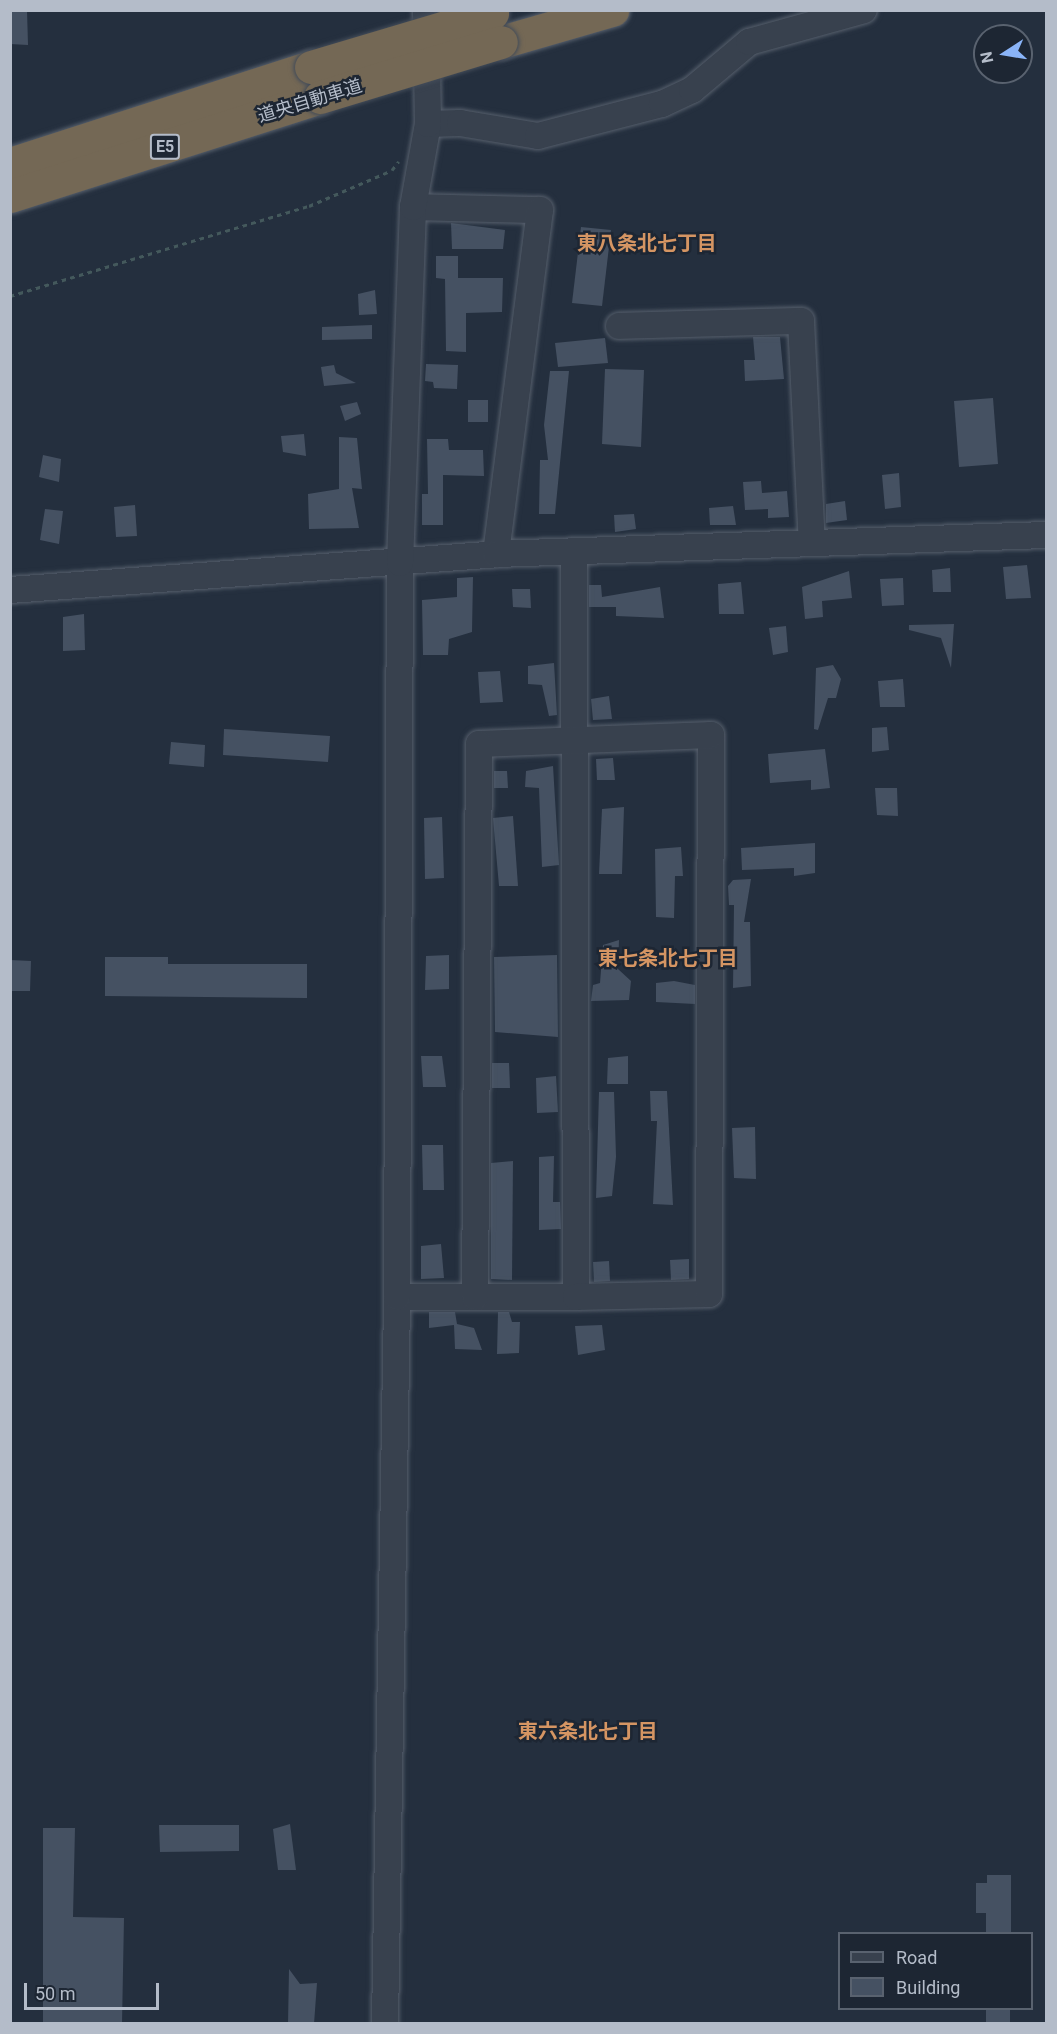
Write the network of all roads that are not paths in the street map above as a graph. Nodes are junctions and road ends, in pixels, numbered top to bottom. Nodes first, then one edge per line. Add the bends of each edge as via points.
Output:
1 (426, 10) edge
2 (612, 10) edge
3 (864, 10) edge
4 (498, 22) edge
5 (316, 82) junction
6 (428, 124) junction
7 (10, 164) edge
8 (10, 196) edge
9 (413, 207) junction
10 (620, 326) dead end
11 (1047, 535) edge
12 (812, 543) junction
13 (574, 553) junction
14 (496, 554) junction
15 (400, 563) junction
16 (10, 590) edge
17 (573, 741) junction
18 (397, 1297) junction
19 (475, 1297) junction
20 (576, 1297) junction
21 (385, 2024) edge

1 - 6 street
2 - 4 highway, 道央自動車道 / E5
3 - 6 street via 749,42 692,90 662,104 538,136 460,123
4 - 5 highway, 道央自動車道 / E5, bridge
5 - 7 highway, 道央自動車道 / E5
5 - 8 highway, 道央自動車道 / E5
6 - 9 street
9 - 14 street via 540,210
9 - 15 street
10 - 12 street via 801,321
11 - 12 street
12 - 13 street
13 - 14 street
13 - 17 street
14 - 15 street
15 - 16 street
15 - 18 street
17 - 19 street via 479,744
17 - 20 street
17 - 20 street via 711,735 709,1294
18 - 19 street
18 - 21 street
19 - 20 street

